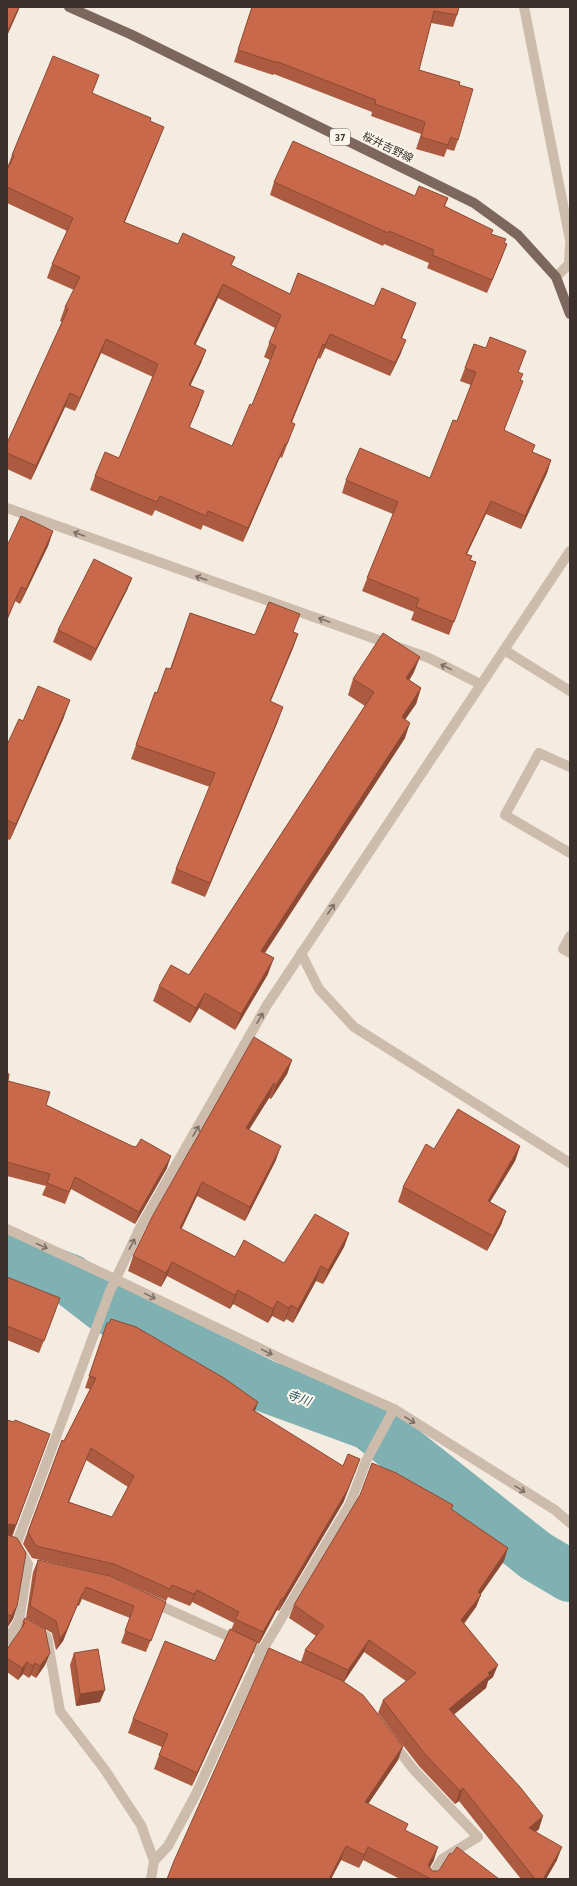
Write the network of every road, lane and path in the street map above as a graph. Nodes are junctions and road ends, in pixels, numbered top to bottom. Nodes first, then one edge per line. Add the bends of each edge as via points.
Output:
1 (69, 7) edge
2 (524, 7) edge
3 (570, 240) edge
4 (570, 244) edge
5 (556, 277) junction
6 (570, 314) edge
7 (7, 508) edge
8 (570, 551) edge
9 (504, 650) junction
10 (480, 684) junction
11 (570, 691) edge
12 (570, 767) edge
13 (570, 853) edge
14 (570, 936) edge
15 (301, 953) junction
16 (570, 953) edge
17 (570, 1163) edge
18 (7, 1229) edge
19 (115, 1279) junction
20 (394, 1409) junction
21 (570, 1523) edge
22 (12, 1544) edge
23 (143, 1598) edge
24 (19, 1621) junction
25 (7, 1640) edge
26 (262, 1651) junction
27 (290, 1664) edge
28 (386, 1733) edge
29 (154, 1861) junction
30 (151, 1879) edge
31 (430, 1879) edge

1 - 5 main road, 桜井吉野線 / 37 via 130,34 474,203 518,236
2 - 3 street
4 - 5 street via 569,264
5 - 6 main road, 桜井吉野線 / 37
10 -> 7 street via 429,658
8 - 9 street
9 - 10 street
9 - 11 street
15 -> 10 street
12 - 13 street via 539,753 505,815
14 - 16 street via 563,949
15 - 17 street via 319,989 354,1027
19 -> 15 street via 140,1228 263,1012
18 -> 19 street
19 -> 20 street via 286,1361
19 - 22 street
20 -> 21 street via 555,1510
20 - 26 street via 366,1461 350,1504
22 - 24 street via 32,1564
23 - 26 street
24 - 25 street
24 - 29 street via 47,1637 60,1711 105,1770 141,1826
26 - 27 street
26 - 29 street via 195,1796 168,1846
28 - 31 street via 414,1770 478,1836 442,1859
29 - 30 street

